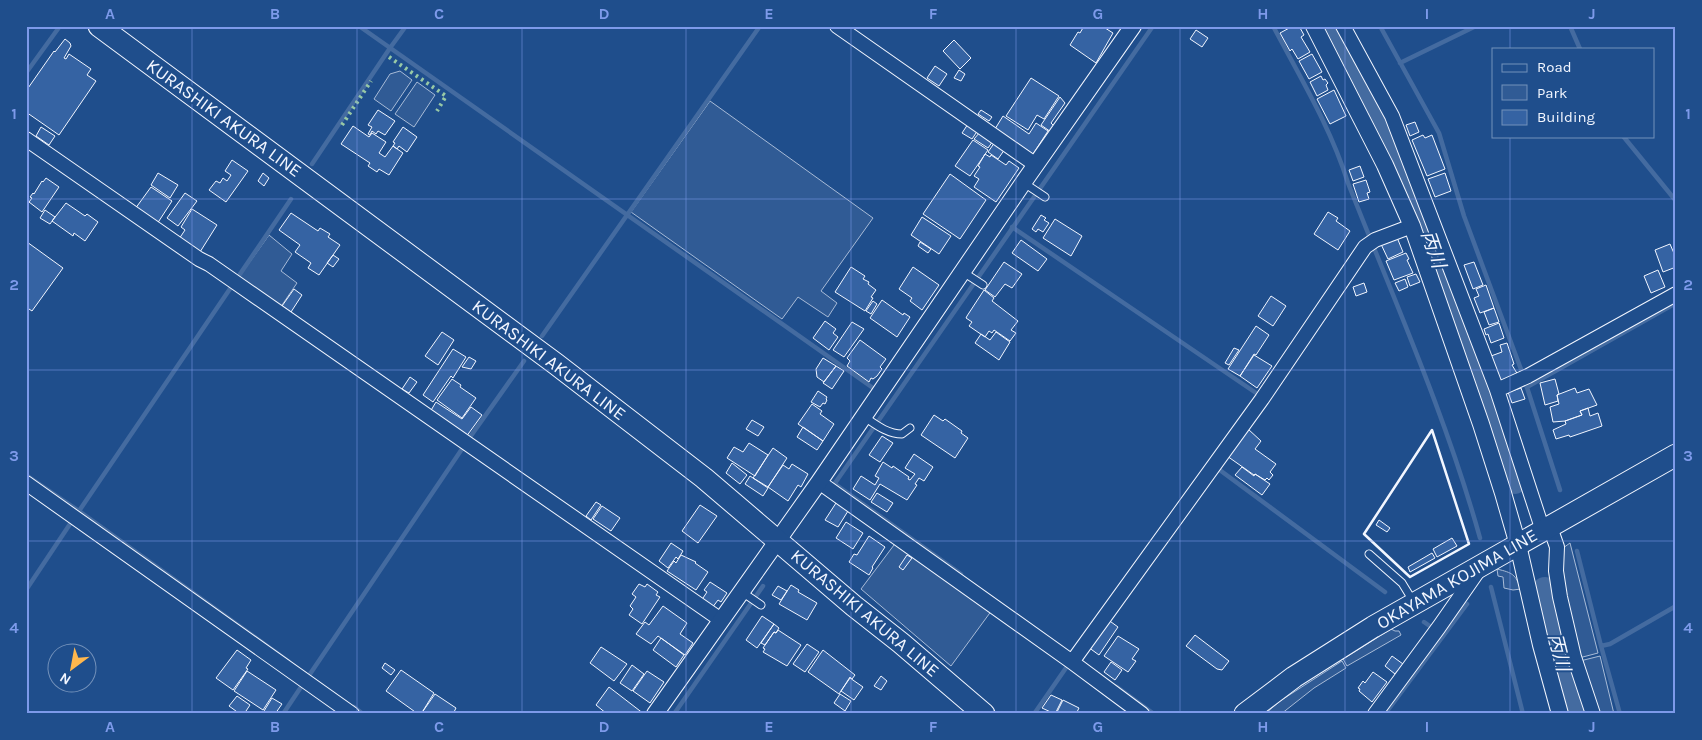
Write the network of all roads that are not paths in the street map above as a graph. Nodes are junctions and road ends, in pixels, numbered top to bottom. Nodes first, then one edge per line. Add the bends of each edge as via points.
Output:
1 (99, 26) edge
2 (837, 26) edge
3 (1133, 26) edge
4 (1314, 26) edge
5 (1343, 26) edge
6 (26, 139) edge
7 (1036, 165) junction
8 (1027, 185) junction
9 (1044, 196) dead end
10 (1412, 226) junction
11 (966, 274) junction
12 (981, 284) dead end
13 (1676, 294) edge
14 (1497, 390) junction
15 (866, 418) junction
16 (910, 428) dead end
17 (1676, 455) edge
18 (26, 483) edge
19 (826, 487) junction
20 (1546, 529) junction
21 (778, 540) junction
22 (1518, 545) junction
23 (1368, 554) dead end
24 (1482, 565) junction
25 (745, 594) junction
26 (1414, 603) junction
27 (760, 604) dead end
28 (721, 620) junction
29 (1072, 662) junction
30 (352, 714) edge
31 (655, 714) edge
32 (984, 714) edge
33 (1142, 714) edge
34 (1245, 714) edge
35 (1375, 714) edge
36 (1560, 714) edge
37 (1593, 714) edge

1 - 21 main road, KURASHIKI AKURA LINE via 556,364 704,478
2 - 7 street
3 - 7 street
4 - 10 street via 1385,165
5 - 14 street via 1392,116
6 - 28 street
7 - 8 street
8 - 9 lane
8 - 11 street
10 - 22 street via 1481,424
10 - 29 street via 1365,247 1250,415
11 - 12 lane
11 - 15 street
13 - 14 street via 1525,378
14 - 20 street
15 - 16 lane via 892,433 902,434
15 - 19 street
17 - 20 main road, OKAYAMA KOJIMA LINE
18 - 30 street
19 - 21 street
19 - 29 street
20 - 22 main road, OKAYAMA KOJIMA LINE
20 - 37 street via 1556,546 1562,606 1574,657
21 - 25 street
21 - 32 main road, KURASHIKI AKURA LINE
22 - 24 main road, OKAYAMA KOJIMA LINE
22 - 36 street
23 - 26 lane via 1402,583
24 - 26 main road, OKAYAMA KOJIMA LINE
24 - 35 street
25 - 27 lane
25 - 28 street
26 - 34 main road, OKAYAMA KOJIMA LINE via 1320,660
28 - 31 street
29 - 33 street

